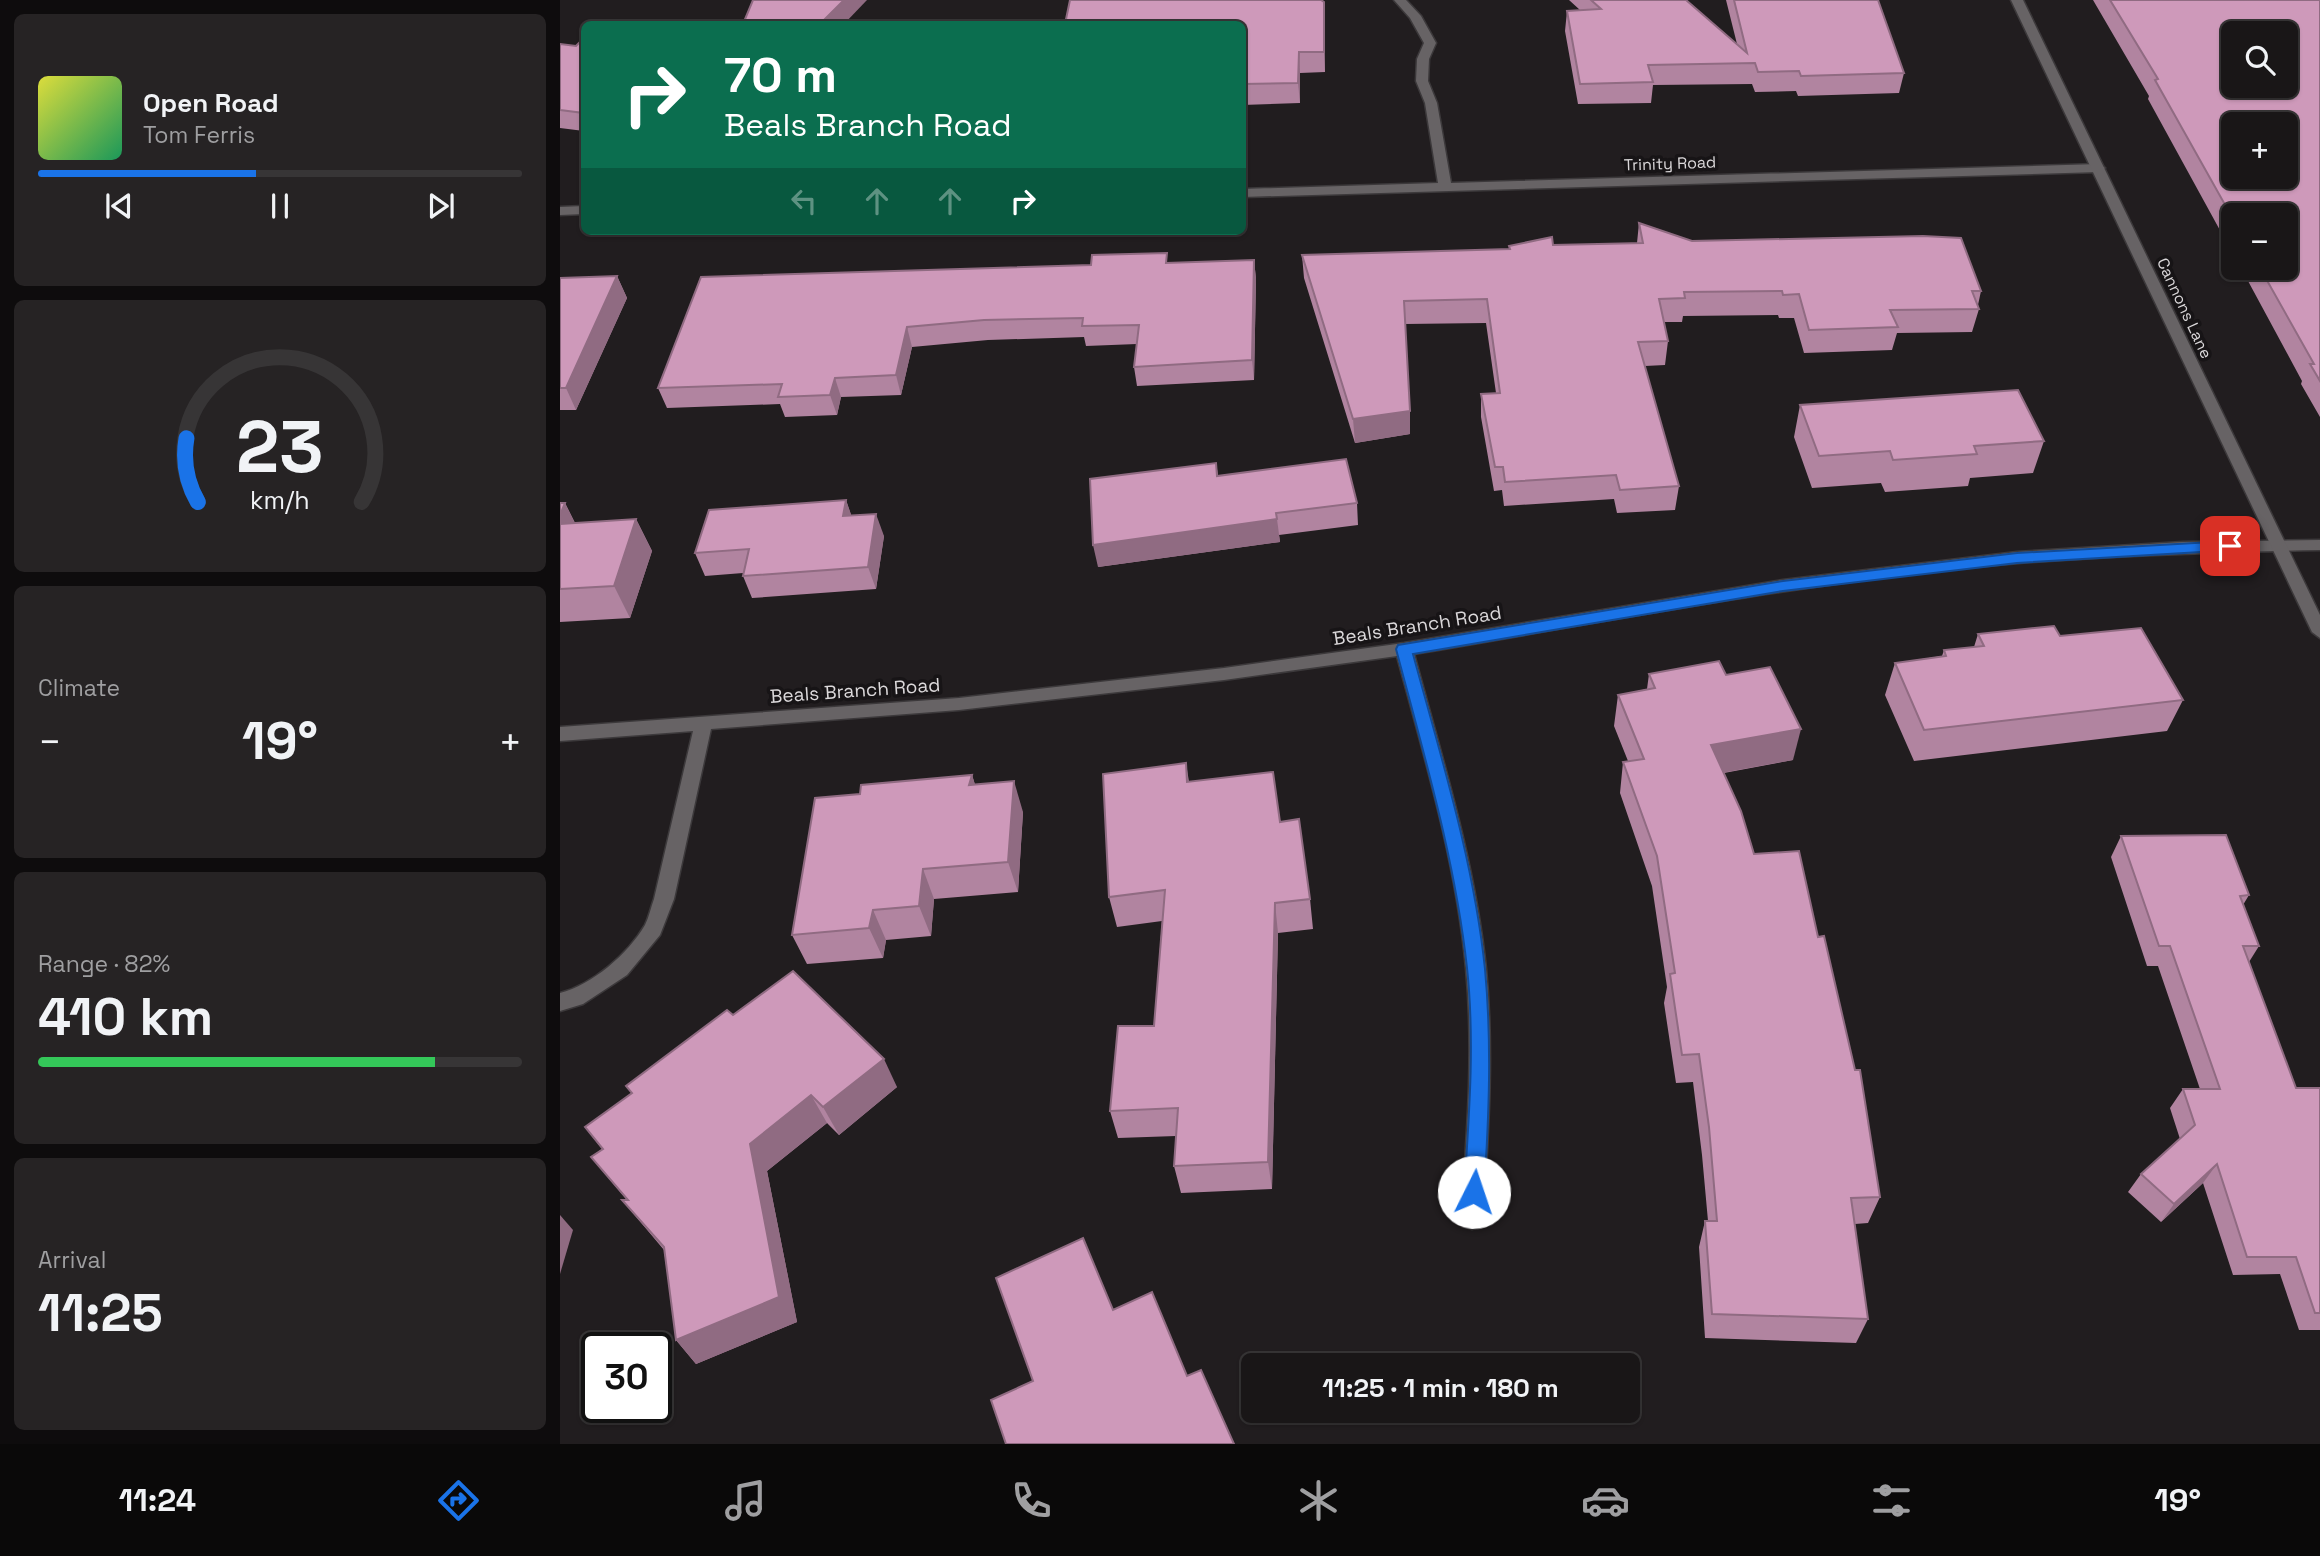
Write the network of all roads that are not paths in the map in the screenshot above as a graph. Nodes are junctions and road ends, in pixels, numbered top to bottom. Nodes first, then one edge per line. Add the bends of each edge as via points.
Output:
1 (1400, 0) edge
2 (2017, 0) edge
3 (2099, 168) junction
4 (1444, 187) junction
5 (1246, 193) edge
6 (581, 210) edge
7 (560, 211) edge
8 (2278, 545) junction
9 (2320, 545) edge
10 (2320, 632) edge
11 (1404, 649) junction
12 (704, 722) junction
13 (560, 734) edge
14 (560, 1002) edge
15 (1472, 1219) dead end

1 - 4 street via 1430,43 1423,59 1422,81 1431,103
2 - 3 street, Cannons Lane
3 - 4 street, Trinity Road
3 - 8 street, Cannons Lane
4 - 5 street, Trinity Road
6 - 7 street
8 - 9 street, Beals Branch Road
8 - 10 street, Cannons Lane
8 - 11 street, Beals Branch Road via 2183,547 1962,564 1783,586
11 - 12 street, Beals Branch Road via 959,704
11 - 15 street via 1456,844 1476,968 1481,1084
12 - 13 street, Beals Branch Road
12 - 14 street via 664,899 653,929 620,969 576,998

